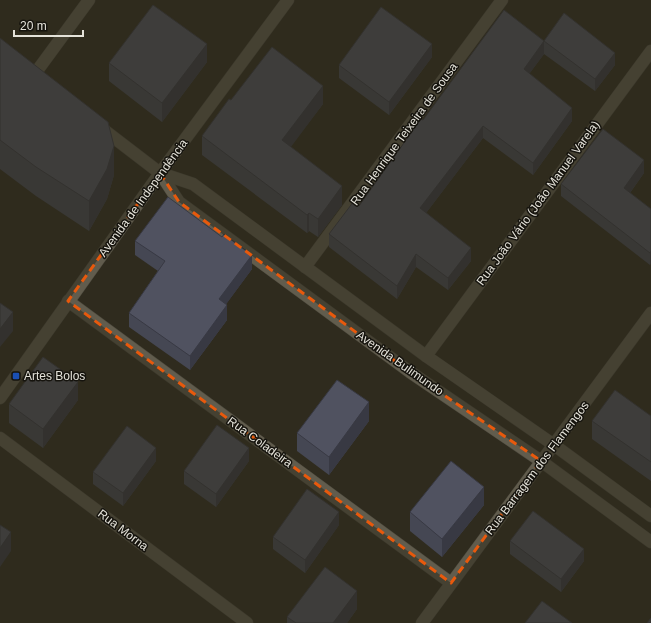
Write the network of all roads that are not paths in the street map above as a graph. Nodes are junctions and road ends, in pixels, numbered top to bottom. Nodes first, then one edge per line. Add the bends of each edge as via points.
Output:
1 (89, 0) edge
2 (288, 0) edge
3 (502, 0) edge
4 (651, 51) edge
5 (23, 67) edge
6 (90, 119) edge
7 (160, 173) junction
8 (305, 267) junction
9 (68, 301) junction
10 (651, 313) edge
11 (426, 356) junction
12 (0, 398) edge
13 (0, 438) edge
14 (554, 445) junction
15 (541, 461) junction
16 (651, 516) edge
17 (651, 542) edge
18 (451, 583) junction
19 (247, 623) edge
20 (422, 623) edge

1 - 5 street via 37,78
2 - 7 street, Avenida de Independência
3 - 8 street, Rua Henrique Teixeira de Sousa
4 - 11 street, Rua João Vário (João Manuel Varela)
6 - 7 street, Avenida Bulimundo
7 - 8 street, Avenida Bulimundo via 193,184
7 - 9 street, Avenida de Independência
7 - 15 street, Avenida Bulimundo via 179,202 410,372
8 - 11 street, Avenida Bulimundo
9 - 12 street, Avenida de Independência
9 - 18 street, Rua Coladeira
10 - 14 street, Rua Barragem dos Flamengos
11 - 14 street, Avenida Bulimundo
13 - 19 street, Rua Morna
14 - 15 street, Rua Barragem dos Flamengos
14 - 16 street, Avenida Bulimundo
15 - 17 street, Avenida Bulimundo
15 - 18 street, Rua Barragem dos Flamengos
18 - 20 street, Rua Barragem dos Flamengos

